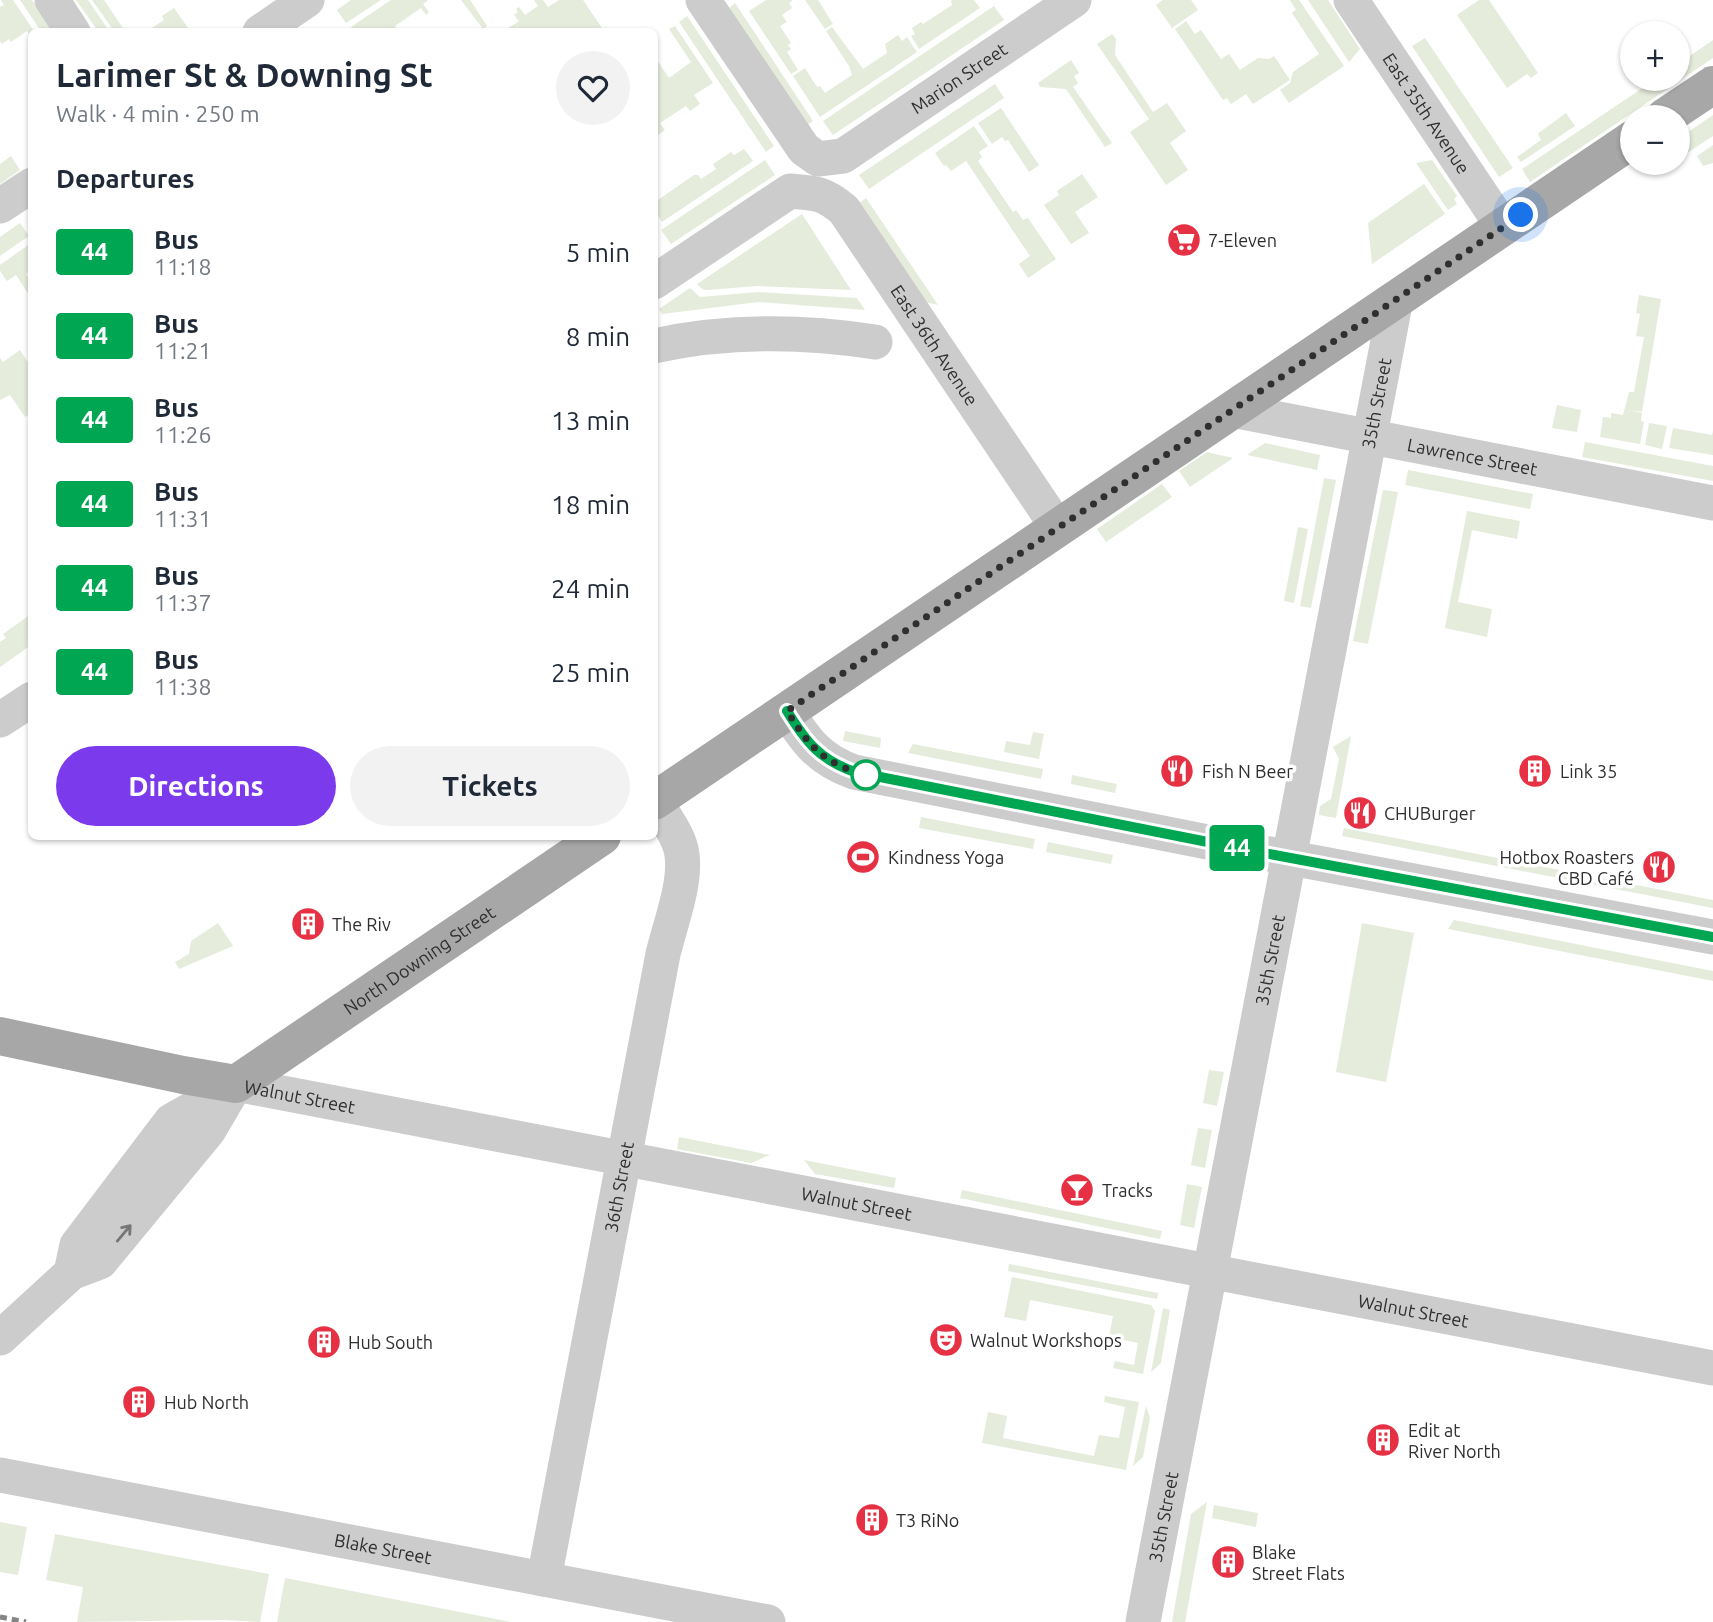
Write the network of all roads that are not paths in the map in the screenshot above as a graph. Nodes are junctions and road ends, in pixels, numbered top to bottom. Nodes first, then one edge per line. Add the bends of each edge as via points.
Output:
1 (52, 0) edge
2 (307, 0) edge
3 (703, 0) edge
4 (1074, 0) edge
5 (1351, 0) edge
6 (70, 28) edge
7 (266, 28) edge
8 (1710, 88) edge
9 (1684, 105) edge
10 (1620, 148) edge
11 (28, 188) edge
12 (0, 206) edge
13 (1503, 227) junction
14 (658, 279) edge
15 (1396, 299) junction
16 (875, 342) dead end
17 (658, 345) edge
18 (1232, 410) junction
19 (1370, 436) junction
20 (1713, 503) edge
21 (1058, 528) junction
22 (28, 702) edge
23 (787, 711) junction
24 (0, 720) edge
25 (658, 798) edge
26 (658, 805) edge
27 (596, 840) edge
28 (1289, 858) junction
29 (1713, 937) edge
30 (0, 1036) edge
31 (236, 1084) junction
32 (624, 1160) junction
33 (1210, 1272) junction
34 (0, 1338) edge
35 (1713, 1368) edge
36 (0, 1475) edge
37 (544, 1579) junction
38 (768, 1622) edge
39 (1143, 1622) edge

1 - 6 street
2 - 7 street
3 - 4 street, Marion Street via 804,149 818,159 843,156
5 - 13 street, East 35th Avenue
8 - 9 main road
10 - 13 main road
11 - 12 street
13 - 15 main road
14 - 21 street, East 36th Avenue via 790,191 827,196 844,210
15 - 18 main road
15 - 19 street, 35th Street
16 - 17 street via 763,334
18 - 19 street, Lawrence Street
18 - 21 main road
19 - 20 street, Lawrence Street
19 - 28 street, 35th Street
21 - 23 main road
22 - 24 street
23 - 25 main road
23 - 28 street via 819,755 855,772
26 - 32 street, 36th Street via 682,855 681,881
27 - 31 main road, North Downing Street
28 - 29 street
28 - 33 street, 35th Street
30 - 31 main road, Walnut Street
31 - 32 street, Walnut Street
31 - 34 street, North Downing Street via 209,1130 100,1262 71,1273
32 - 33 street, Walnut Street
32 - 37 street, 36th Street
33 - 35 street, Walnut Street
33 - 39 street, 35th Street
36 - 37 street, Blake Street
37 - 38 street, Blake Street

